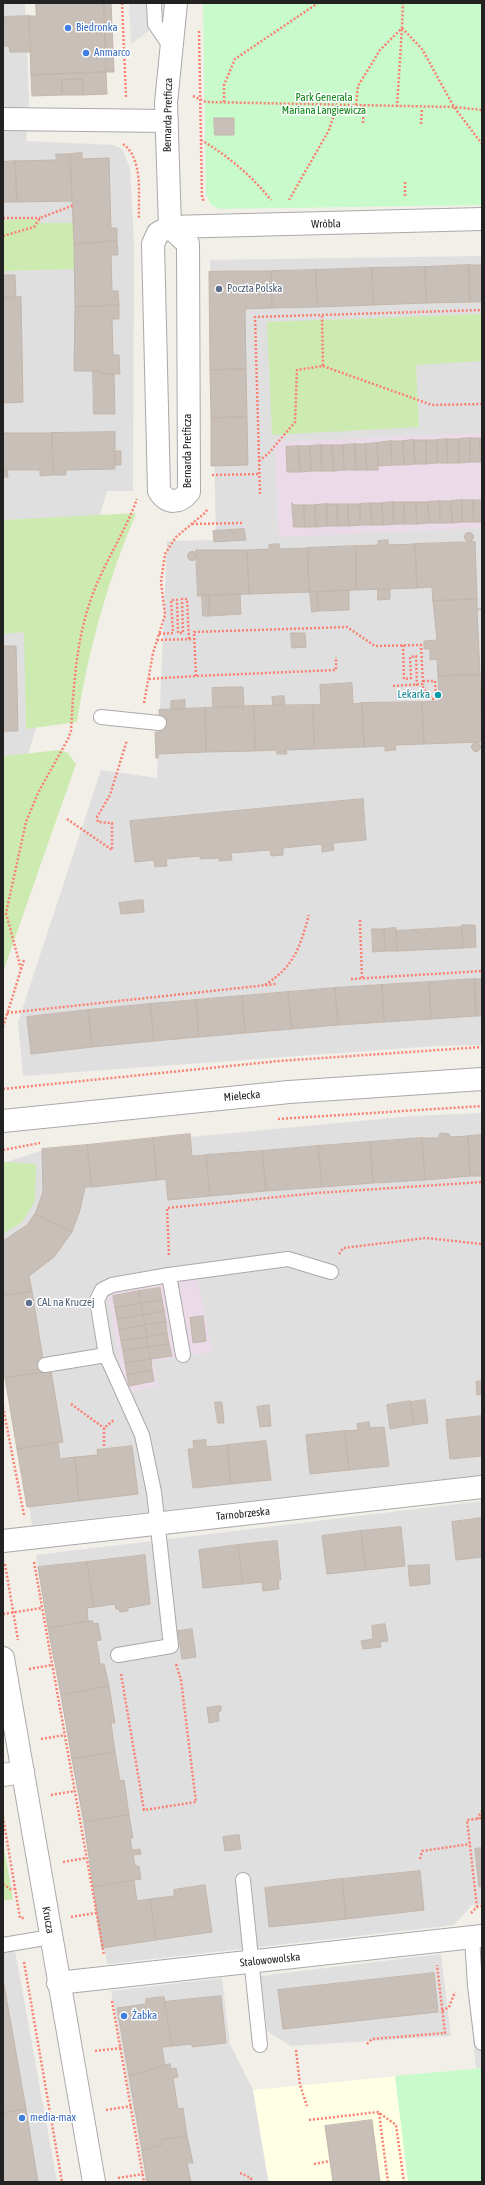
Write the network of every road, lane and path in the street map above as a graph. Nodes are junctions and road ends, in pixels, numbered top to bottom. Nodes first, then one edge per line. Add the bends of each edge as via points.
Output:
1 (122, 3) edge
2 (154, 3) edge
3 (176, 3) edge
4 (318, 3) edge
5 (403, 3) edge
6 (199, 27) dead end
7 (402, 28) junction
8 (172, 49) junction
9 (193, 96) dead end
10 (200, 99) junction
11 (224, 102) junction
12 (337, 105) junction
13 (356, 105) junction
14 (364, 105) junction
15 (397, 107) junction
16 (454, 107) junction
17 (422, 108) junction
18 (482, 110) edge
19 (3, 119) edge
20 (127, 120) junction
21 (167, 121) junction
22 (363, 123) dead end
23 (421, 124) dead end
24 (200, 140) junction
25 (121, 143) dead end
26 (482, 144) edge
27 (74, 205) dead end
28 (276, 206) dead end
29 (285, 206) dead end
30 (3, 218) edge
31 (40, 218) junction
32 (482, 219) edge
33 (139, 225) dead end
34 (212, 226) junction
35 (170, 227) junction
36 (3, 236) edge
37 (482, 310) edge
38 (322, 316) junction
39 (323, 366) junction
40 (482, 404) edge
41 (259, 461) junction
42 (260, 474) junction
43 (207, 475) dead end
44 (138, 493) dead end
45 (260, 494) dead end
46 (207, 505) dead end
47 (192, 524) junction
48 (242, 524) dead end
49 (159, 634) junction
50 (189, 639) junction
51 (194, 639) junction
52 (157, 640) junction
53 (403, 645) junction
54 (336, 657) dead end
55 (196, 676) junction
56 (149, 680) junction
57 (423, 683) junction
58 (392, 686) dead end
59 (417, 686) junction
60 (101, 717) dead end
61 (136, 721) junction
62 (159, 723) dead end
63 (68, 819) dead end
64 (309, 915) dead end
65 (360, 920) dead end
66 (24, 960) dead end
67 (21, 969) junction
68 (482, 971) edge
69 (362, 978) junction
70 (351, 979) dead end
71 (276, 984) dead end
72 (265, 986) junction
73 (7, 1013) junction
74 (3, 1027) edge
75 (482, 1047) edge
76 (482, 1079) edge
77 (3, 1089) edge
78 (482, 1106) edge
79 (272, 1120) dead end
80 (3, 1121) edge
81 (45, 1142) dead end
82 (3, 1150) edge
83 (482, 1182) edge
84 (482, 1244) edge
85 (331, 1272) joint
86 (169, 1274) junction
87 (106, 1355) junction
88 (183, 1355) dead end
89 (45, 1365) dead end
90 (71, 1404) dead end
91 (3, 1407) edge
92 (130, 1408) junction
93 (104, 1428) junction
94 (104, 1446) dead end
95 (482, 1488) edge
96 (25, 1519) dead end
97 (157, 1524) junction
98 (3, 1541) edge
99 (33, 1557) dead end
100 (42, 1608) junction
101 (3, 1614) edge
102 (171, 1646) junction
103 (118, 1655) joint
104 (3, 1658) edge
105 (52, 1665) junction
106 (23, 1670) dead end
107 (65, 1735) junction
108 (35, 1740) dead end
109 (13, 1774) edge
110 (75, 1791) junction
111 (46, 1796) dead end
112 (482, 1811) edge
113 (3, 1817) edge
114 (482, 1818) edge
115 (477, 1819) junction
116 (470, 1844) junction
117 (86, 1858) junction
118 (420, 1859) dead end
119 (57, 1863) dead end
120 (243, 1880) dead end
121 (3, 1884) edge
122 (477, 1907) dead end
123 (96, 1913) junction
124 (67, 1918) dead end
125 (51, 1937) junction
126 (477, 1937) edge
127 (3, 1945) edge
128 (23, 1957) dead end
129 (104, 1957) dead end
130 (437, 1960) dead end
131 (253, 1962) junction
132 (58, 1983) junction
133 (112, 1997) dead end
134 (482, 2043) edge
135 (367, 2044) dead end
136 (260, 2045) dead end
137 (296, 2050) dead end
138 (307, 2106) dead end
139 (378, 2112) junction
140 (309, 2120) dead end
141 (330, 2161) dead end
142 (314, 2164) dead end
143 (240, 2173) dead end
144 (62, 2182) edge
145 (94, 2182) edge
146 (144, 2182) edge
147 (251, 2182) edge
148 (388, 2182) edge
149 (404, 2182) edge

1 - 20 path
2 - 8 lane via 155,24
3 - 8 street, Bernarda Pretficza
4 - 11 path via 235,60 224,85
5 - 7 path
6 - 10 path
7 - 13 path via 380,50 358,86
7 - 15 path
7 - 16 path via 422,49
8 - 21 street, Bernarda Pretficza via 167,87
9 - 10 path
10 - 11 path via 206,102
10 - 24 path
11 - 12 path
12 - 13 path
12 - 29 path via 329,130
13 - 14 path
14 - 15 path
14 - 22 path
15 - 17 path
16 - 17 path
16 - 18 path
16 - 26 path
17 - 23 path
19 - 20 street
20 - 21 street
21 - 35 street, Bernarda Pretficza
24 - 28 path via 238,167
24 - 34 path via 202,198 211,210
25 - 33 path via 128,148 134,158 138,173
27 - 31 path
30 - 31 path
31 - 36 path via 34,227
32 - 34 street, Wróbla
34 - 35 street, Wróbla
35 - 35 street, Bernarda Pretficza via 158,232 153,244 159,491 163,498 177,502 184,499 189,492 188,244
37 - 38 path
38 - 39 path
38 - 41 path via 255,317
39 - 40 path via 432,405
39 - 41 path via 297,370 295,422
41 - 42 path
42 - 43 path
42 - 45 path
44 - 67 path via 133,511 98,580 80,635 74,670 71,731 38,792 26,822 6,913
46 - 47 path via 206,512
47 - 48 path
47 - 49 path via 176,537 165,554 161,582 165,615
49 - 50 path via 173,633 171,600 177,600 178,633 183,633 182,599 187,599
49 - 52 path
50 - 51 path
50 - 52 path
51 - 53 path via 194,632 347,627 375,646
51 - 55 path
52 - 56 path
53 - 57 path via 421,644
53 - 59 path via 404,679 411,678 410,657 416,656
54 - 55 path via 336,670
55 - 56 path
56 - 61 path via 146,698
57 - 57 path via 435,681 436,699 432,699 423,688
57 - 59 path
58 - 59 path
60 - 61 lane
61 - 62 lane
61 - 63 path via 129,734 110,795 97,817 98,822 112,823 112,850
64 - 72 path via 294,960
65 - 69 path
66 - 67 path
67 - 73 path
68 - 69 path
69 - 70 path
71 - 72 path
72 - 73 path
73 - 74 path
75 - 77 path via 279,1061
76 - 80 street, Mielecka via 289,1092
78 - 79 path
81 - 82 path
83 - 86 path via 317,1193 167,1208
84 - 85 path via 426,1238 343,1248
85 - 86 lane via 288,1259
86 - 87 lane via 112,1285 102,1290 97,1300
86 - 88 lane
87 - 89 lane
87 - 92 lane
90 - 93 path
91 - 96 path
92 - 93 path
92 - 97 lane via 142,1434 154,1492
93 - 94 path
95 - 97 street, Tarnobrzeska
97 - 98 street, Tarnobrzeska
97 - 102 lane
99 - 100 path
100 - 101 path
100 - 105 path
102 - 103 lane
102 - 103 path via 181,1680 196,1802 144,1810
104 - 109 street, Krucza
105 - 106 path
105 - 107 path
107 - 108 path
107 - 110 path
109 - 125 street, Krucza
110 - 111 path
110 - 117 path
112 - 115 path
113 - 121 path via 16,1889 10,1889
114 - 115 path
115 - 116 path via 467,1820
116 - 118 path via 422,1851
116 - 122 path
117 - 119 path
117 - 123 path
120 - 131 lane
123 - 124 path
123 - 129 path
125 - 127 lane
125 - 132 street, Krucza
126 - 131 street, Stalowowolska
126 - 134 lane via 475,1986
128 - 144 path
130 - 135 path via 445,2033 372,2039
131 - 132 street, Stalowowolska
131 - 136 lane
132 - 145 street, Krucza
133 - 146 path
137 - 138 path via 300,2086
139 - 140 path
139 - 148 path
139 - 149 path via 396,2125
141 - 142 path
143 - 147 path via 251,2178

